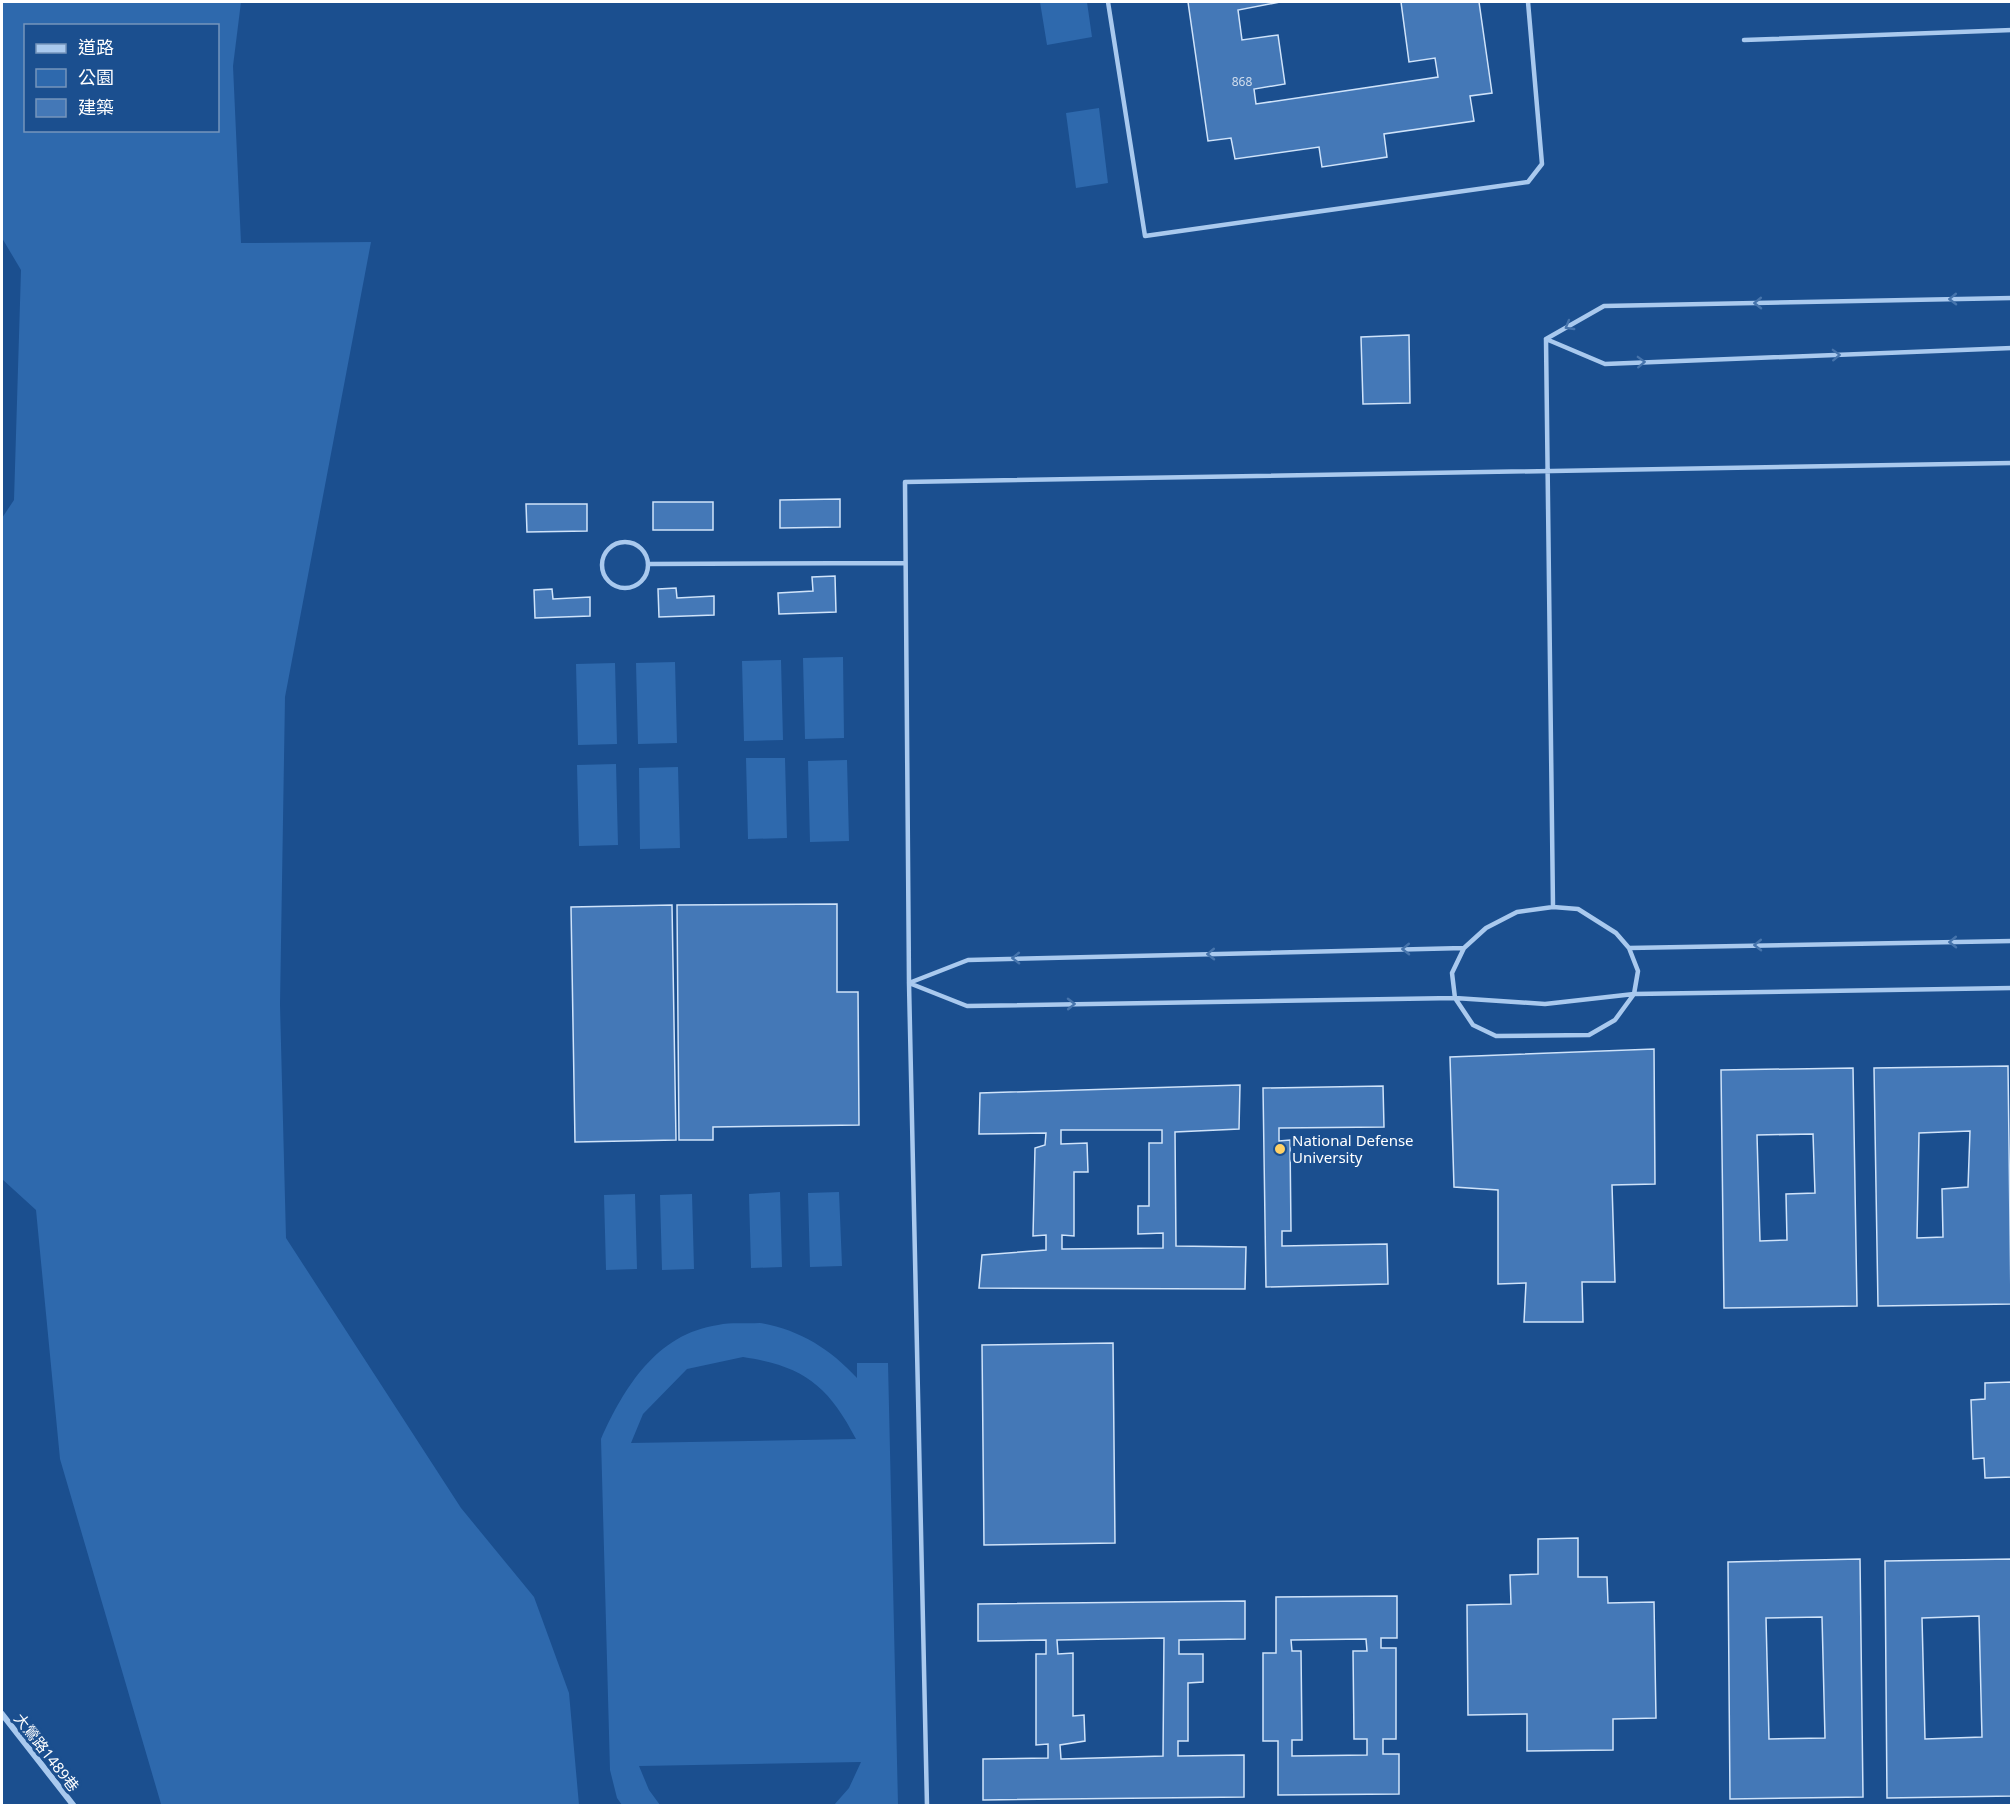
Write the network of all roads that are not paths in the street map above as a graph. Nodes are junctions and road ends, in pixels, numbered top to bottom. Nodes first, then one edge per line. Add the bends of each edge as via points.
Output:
1 (1108, 2) edge
2 (1528, 2) edge
3 (2012, 30) edge
4 (1744, 40) dead end
5 (2012, 298) edge
6 (1546, 339) junction
7 (2012, 348) edge
8 (2012, 463) edge
9 (1547, 470) junction
10 (905, 563) junction
11 (649, 564) junction
12 (1553, 907) junction
13 (2012, 941) edge
14 (1464, 948) junction
15 (1629, 948) junction
16 (909, 983) junction
17 (2012, 987) edge
18 (1634, 994) junction
19 (1455, 998) junction
20 (2, 1714) edge
21 (74, 1806) edge
22 (927, 1806) edge

1 - 2 lane via 1145,236 1528,182 1542,164
3 - 4 lane
5 -> 6 lane via 1604,306
6 -> 7 lane via 1605,364
6 - 9 lane
8 - 9 lane
9 - 10 lane via 905,482
9 - 12 lane
10 - 11 lane
10 - 16 lane
11 - 11 lane via 644,551 634,543 621,542 609,548 602,560 603,573 610,584 623,589 636,586 646,577
12 - 14 lane via 1517,912 1486,928
12 - 15 lane via 1578,909 1616,933
13 -> 15 lane
14 -> 16 lane via 968,960
14 - 19 lane via 1452,973
15 - 18 lane via 1638,971
16 -> 19 lane via 967,1006
16 - 22 lane
17 - 18 lane
18 - 19 lane via 1545,1004
18 - 19 lane via 1615,1020 1589,1035 1549,1037 1496,1036 1473,1025
20 - 21 street, 大鶯路1489巷

